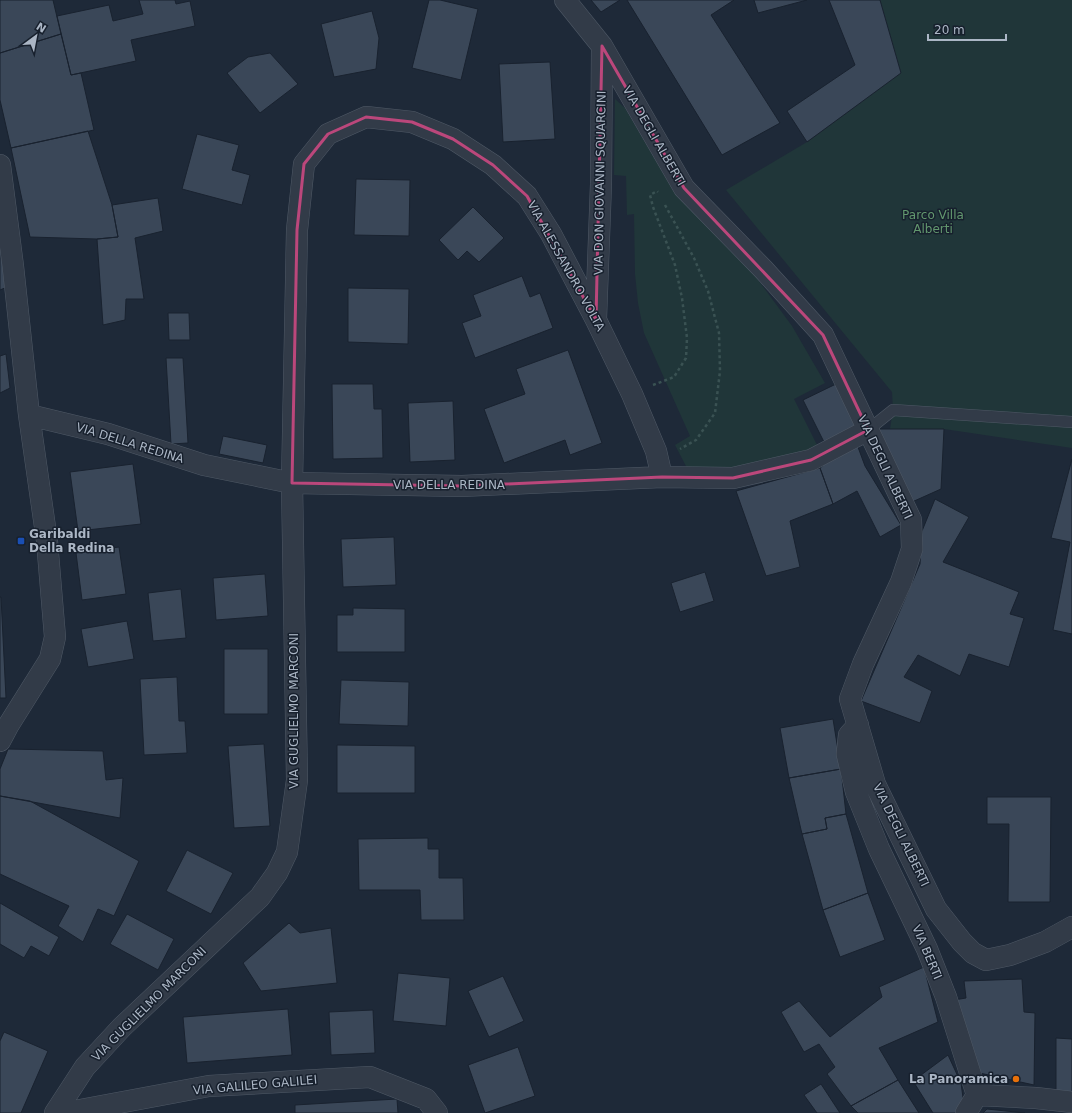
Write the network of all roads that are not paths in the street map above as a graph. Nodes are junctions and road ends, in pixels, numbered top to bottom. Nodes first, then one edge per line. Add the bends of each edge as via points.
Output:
1 (565, 0) edge
2 (602, 46) junction
3 (0, 165) edge
4 (596, 320) junction
5 (29, 415) junction
6 (1072, 422) edge
7 (868, 430) junction
8 (662, 477) junction
9 (292, 483) junction
10 (858, 725) junction
11 (0, 741) edge
12 (1072, 927) edge
13 (977, 1095) junction
14 (1072, 1102) edge
15 (55, 1113) edge
16 (64, 1113) edge
17 (438, 1113) edge
18 (966, 1113) edge

1 - 2 street, VIA DEGLI ALBERTI
2 - 4 street, VIA DON GIOVANNI SQUARCINI via 601,184
2 - 7 street, VIA DEGLI ALBERTI via 684,188 823,335
3 - 5 street
4 - 8 street, VIA ALESSANDRO VOLTA via 656,450
4 - 9 street, VIA ALESSANDRO VOLTA via 551,234 527,196 493,165 453,139 412,122 366,117 328,134 304,164 297,230
5 - 9 street, VIA DELLA REDINA via 108,434 204,465
5 - 11 street via 47,541 55,637 50,659
6 - 7 lane via 893,410
7 - 8 street, VIA DELLA REDINA via 811,460 733,478
7 - 10 street, VIA DEGLI ALBERTI via 911,520 912,549 901,582 850,699
8 - 9 street, VIA DELLA REDINA via 462,486
9 - 15 street, VIA GUGLIELMO MARCONI via 296,780 287,852 277,873 260,897 122,1027 85,1067
10 - 12 street, VIA DEGLI ALBERTI via 875,784 936,908 972,952 986,960 1010,955 1045,942
10 - 13 street, VIA BERTI via 849,735 847,754 856,792 879,849 927,949 946,997
13 - 14 street
13 - 18 street
16 - 17 street, VIA GALILEO GALILEI via 209,1086 370,1077 426,1099

